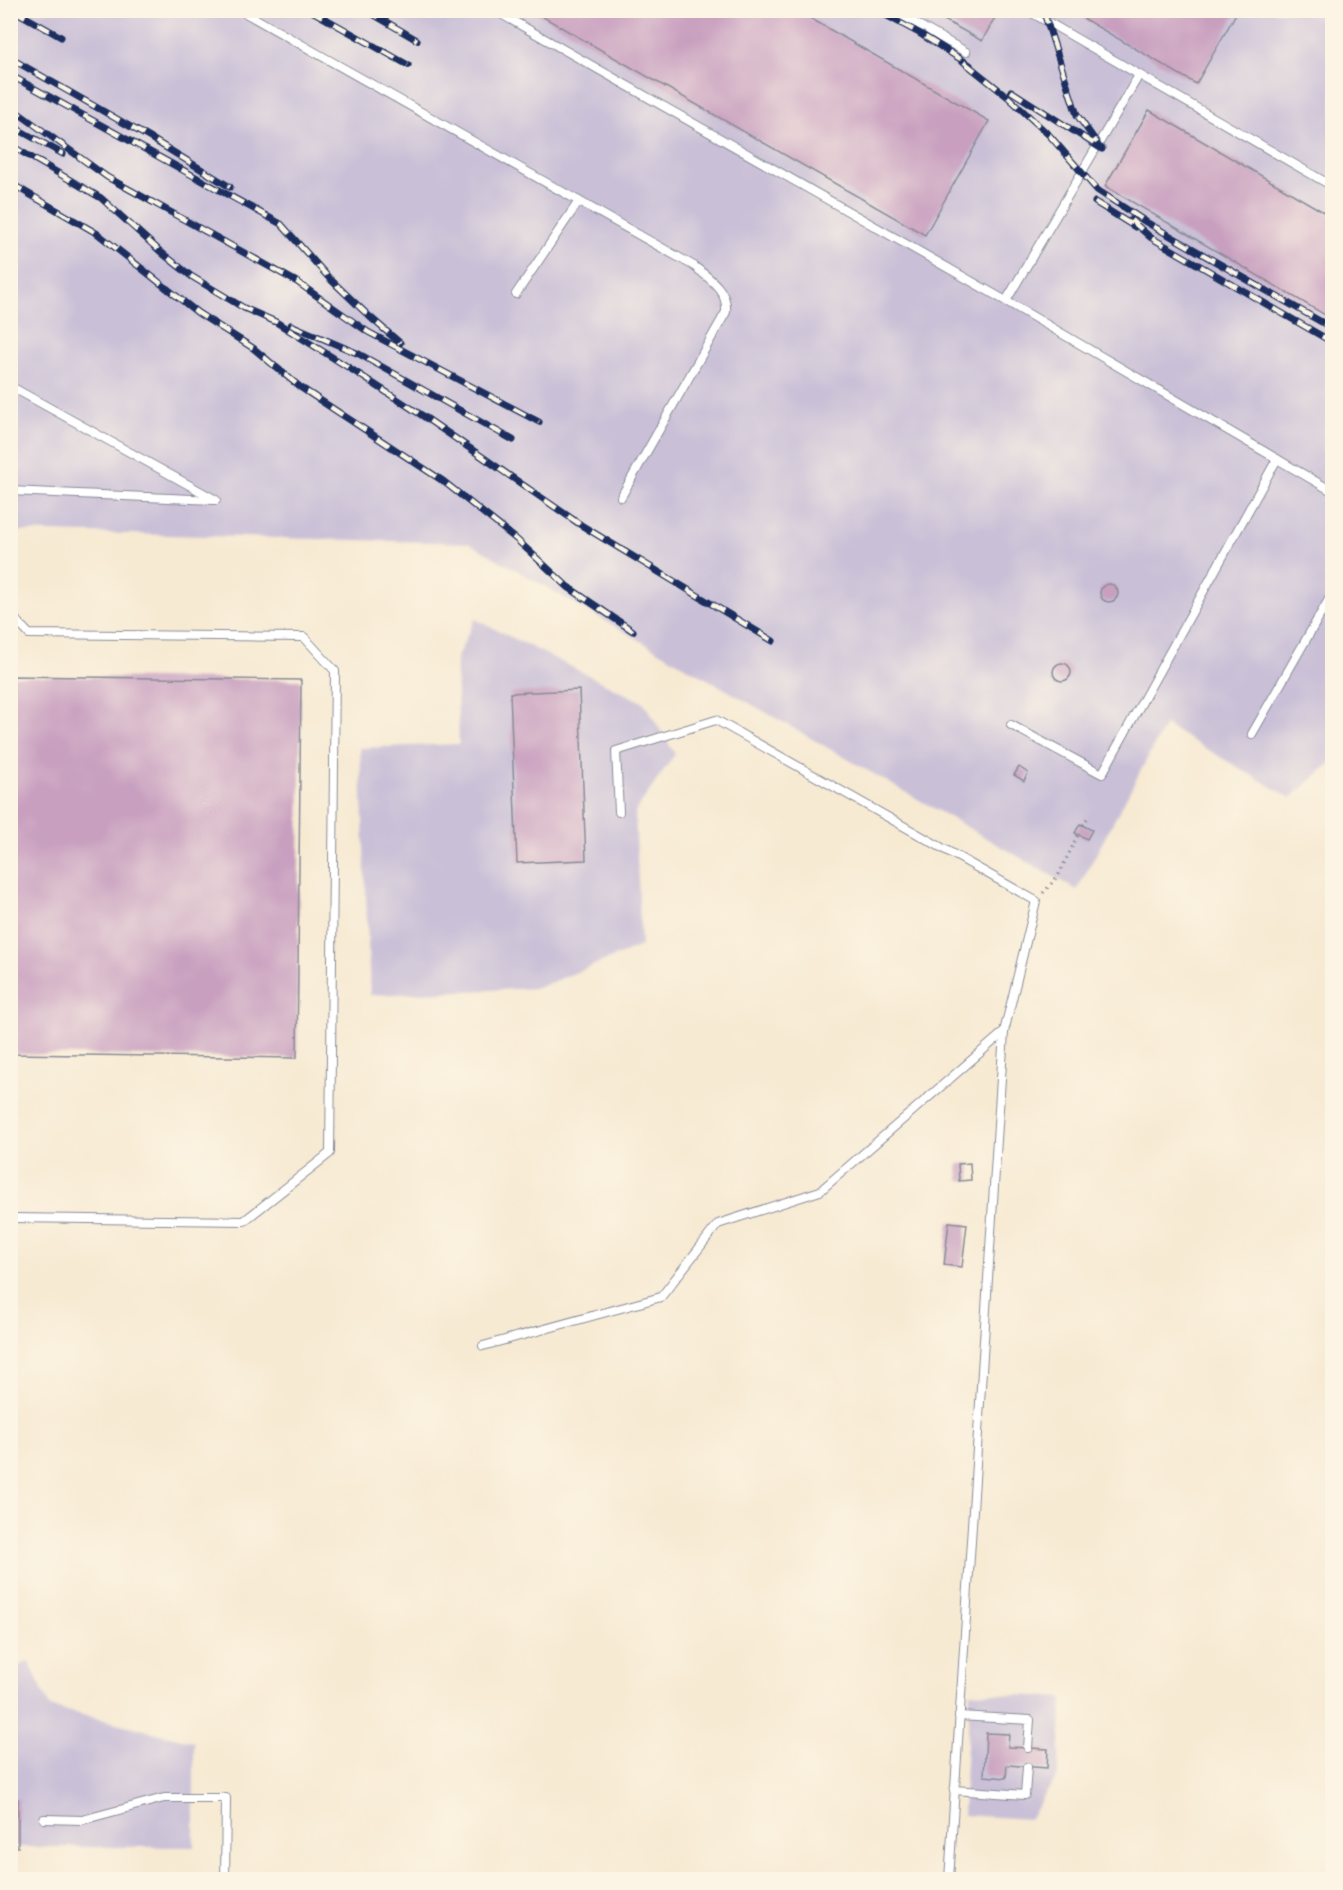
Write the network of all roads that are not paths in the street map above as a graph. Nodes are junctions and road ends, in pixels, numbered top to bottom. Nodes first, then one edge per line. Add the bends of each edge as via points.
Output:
1 (240, 10) edge
2 (494, 10) edge
3 (892, 10) edge
4 (1027, 10) edge
5 (966, 52) dead end
6 (1139, 75) junction
7 (1332, 186) edge
8 (579, 201) junction
9 (516, 294) dead end
10 (1006, 302) junction
11 (10, 386) edge
12 (1277, 459) junction
13 (10, 491) edge
14 (1332, 491) edge
15 (621, 497) dead end
16 (1332, 594) edge
17 (10, 614) edge
18 (1011, 725) dead end
19 (1252, 734) dead end
20 (619, 812) dead end
21 (1004, 1032) junction
22 (10, 1218) edge
23 (483, 1346) dead end
24 (959, 1716) junction
25 (1028, 1748) dead end
26 (1027, 1767) dead end
27 (954, 1790) junction
28 (44, 1819) dead end
29 (225, 1880) edge
30 (949, 1880) edge

1 - 8 lane
2 - 10 lane
3 - 5 lane
4 - 6 lane
6 - 7 lane
6 - 10 lane
8 - 9 lane
8 - 15 lane via 694,266 722,291 727,303 726,312
10 - 12 lane
11 - 13 lane via 216,500
12 - 14 lane
12 - 18 lane via 1102,774
16 - 19 lane
17 - 22 lane via 29,634 304,637 334,671 334,682 330,1153 244,1221
20 - 21 lane via 616,751 716,720 1036,901
21 - 23 lane via 820,1191 718,1224 661,1297
21 - 24 lane
24 - 25 lane via 1030,1720
24 - 27 lane
26 - 27 lane via 1025,1794
27 - 30 lane
28 - 29 lane via 82,1820 164,1798 226,1798

